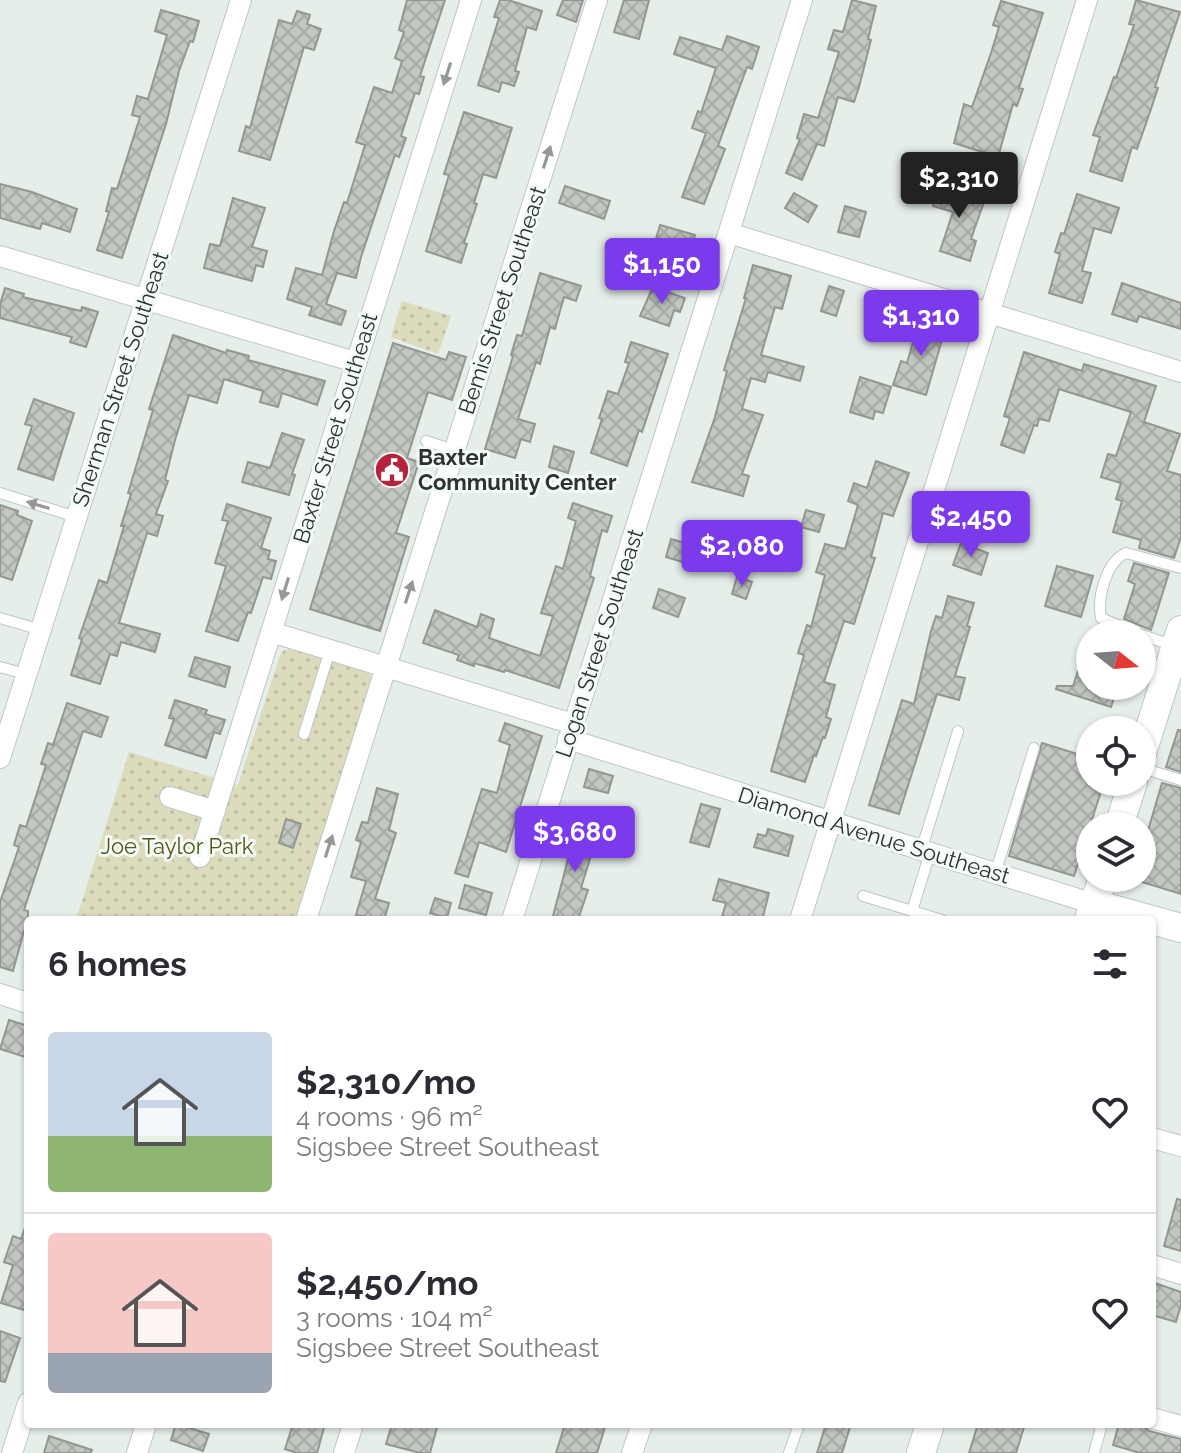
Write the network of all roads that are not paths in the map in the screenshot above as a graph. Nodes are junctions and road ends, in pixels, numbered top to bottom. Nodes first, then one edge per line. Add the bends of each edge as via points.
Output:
1 (241, 0) edge
2 (471, 0) edge
3 (597, 0) edge
4 (802, 0) edge
5 (1087, 0) edge
6 (729, 233) junction
7 (0, 256) edge
8 (145, 299) junction
9 (990, 312) junction
10 (355, 362) junction
11 (1181, 372) edge
12 (426, 441) dead end
13 (454, 450) junction
14 (0, 493) edge
15 (76, 517) junction
16 (1181, 568) edge
17 (0, 618) edge
18 (1106, 620) edge
19 (41, 630) junction
20 (271, 632) junction
21 (1156, 636) edge
22 (1178, 638) edge
23 (330, 650) junction
24 (0, 667) edge
25 (386, 667) junction
26 (26, 674) junction
27 (6, 716) edge
28 (1154, 716) edge
29 (958, 731) dead end
30 (571, 732) junction
31 (304, 734) dead end
32 (1034, 748) dead end
33 (0, 758) edge
34 (1156, 772) edge
35 (1181, 780) edge
36 (170, 797) dead end
37 (215, 811) junction
38 (831, 822) junction
39 (926, 852) junction
40 (200, 857) dead end
41 (995, 874) junction
42 (863, 896) dead end
43 (1095, 901) edge
44 (912, 911) junction
45 (307, 916) edge
46 (513, 916) edge
47 (801, 916) edge
48 (929, 916) edge
49 (1143, 916) edge
50 (1156, 920) edge
51 (1181, 928) edge
52 (0, 994) edge
53 (24, 1002) edge
54 (1156, 1139) edge
55 (1181, 1146) edge
56 (1156, 1266) edge
57 (1181, 1274) edge
58 (24, 1416) edge
59 (1156, 1419) edge
60 (1181, 1426) edge
61 (145, 1428) edge
62 (352, 1428) edge
63 (641, 1428) edge
64 (798, 1428) edge
65 (929, 1428) edge
66 (1101, 1428) edge
67 (1096, 1452) edge
68 (12, 1453) edge
69 (137, 1453) edge
70 (344, 1453) edge
71 (632, 1453) edge
72 (789, 1453) edge
73 (921, 1453) edge

1 - 8 street, Sherman Street Southeast
2 -> 10 street, Baxter Street Southeast
13 -> 3 street, Bemis Street Southeast
4 - 6 street, Logan Street Southeast
5 - 9 street
6 - 9 street
6 - 30 street, Logan Street Southeast
7 - 8 street
8 - 10 street
8 - 15 street, Sherman Street Southeast
9 - 11 street
9 - 38 street
10 -> 20 street, Baxter Street Southeast
12 - 13 lane
25 -> 13 street, Bemis Street Southeast
15 -> 14 lane
15 - 19 street, Sherman Street Southeast
16 - 18 lane via 1126,553 1119,556 1109,570 1099,610
17 - 19 lane
19 - 26 street, Sherman Street Southeast
20 - 23 street, Diamond Avenue Southeast
20 - 37 street, Baxter Street Southeast
21 - 22 lane
22 - 28 main road
23 - 25 street, Diamond Avenue Southeast
23 - 31 lane
24 - 26 lane
25 - 30 street, Diamond Avenue Southeast
45 -> 25 street, Bemis Street Southeast
26 - 27 street, Sherman Street Southeast
27 - 33 street, Sherman Street Southeast
29 - 39 lane
30 - 38 street, Diamond Avenue Southeast
30 - 46 street, Logan Street Southeast
32 - 41 lane
34 - 35 lane
36 - 37 street
37 - 40 street, Baxter Street Southeast
38 - 39 street, Diamond Avenue Southeast
38 - 47 street
39 - 41 street, Diamond Avenue Southeast
39 - 44 lane
41 - 43 street, Diamond Avenue Southeast
42 - 44 lane
43 - 49 main road, Diamond Avenue Southeast
44 - 48 lane
50 - 51 main road, Diamond Avenue Southeast
52 - 53 street
54 - 55 street
56 - 57 street
58 - 68 street
59 - 60 street
61 - 69 street
62 - 70 street
63 - 71 street
64 - 72 lane
65 - 73 main road
66 - 67 lane

